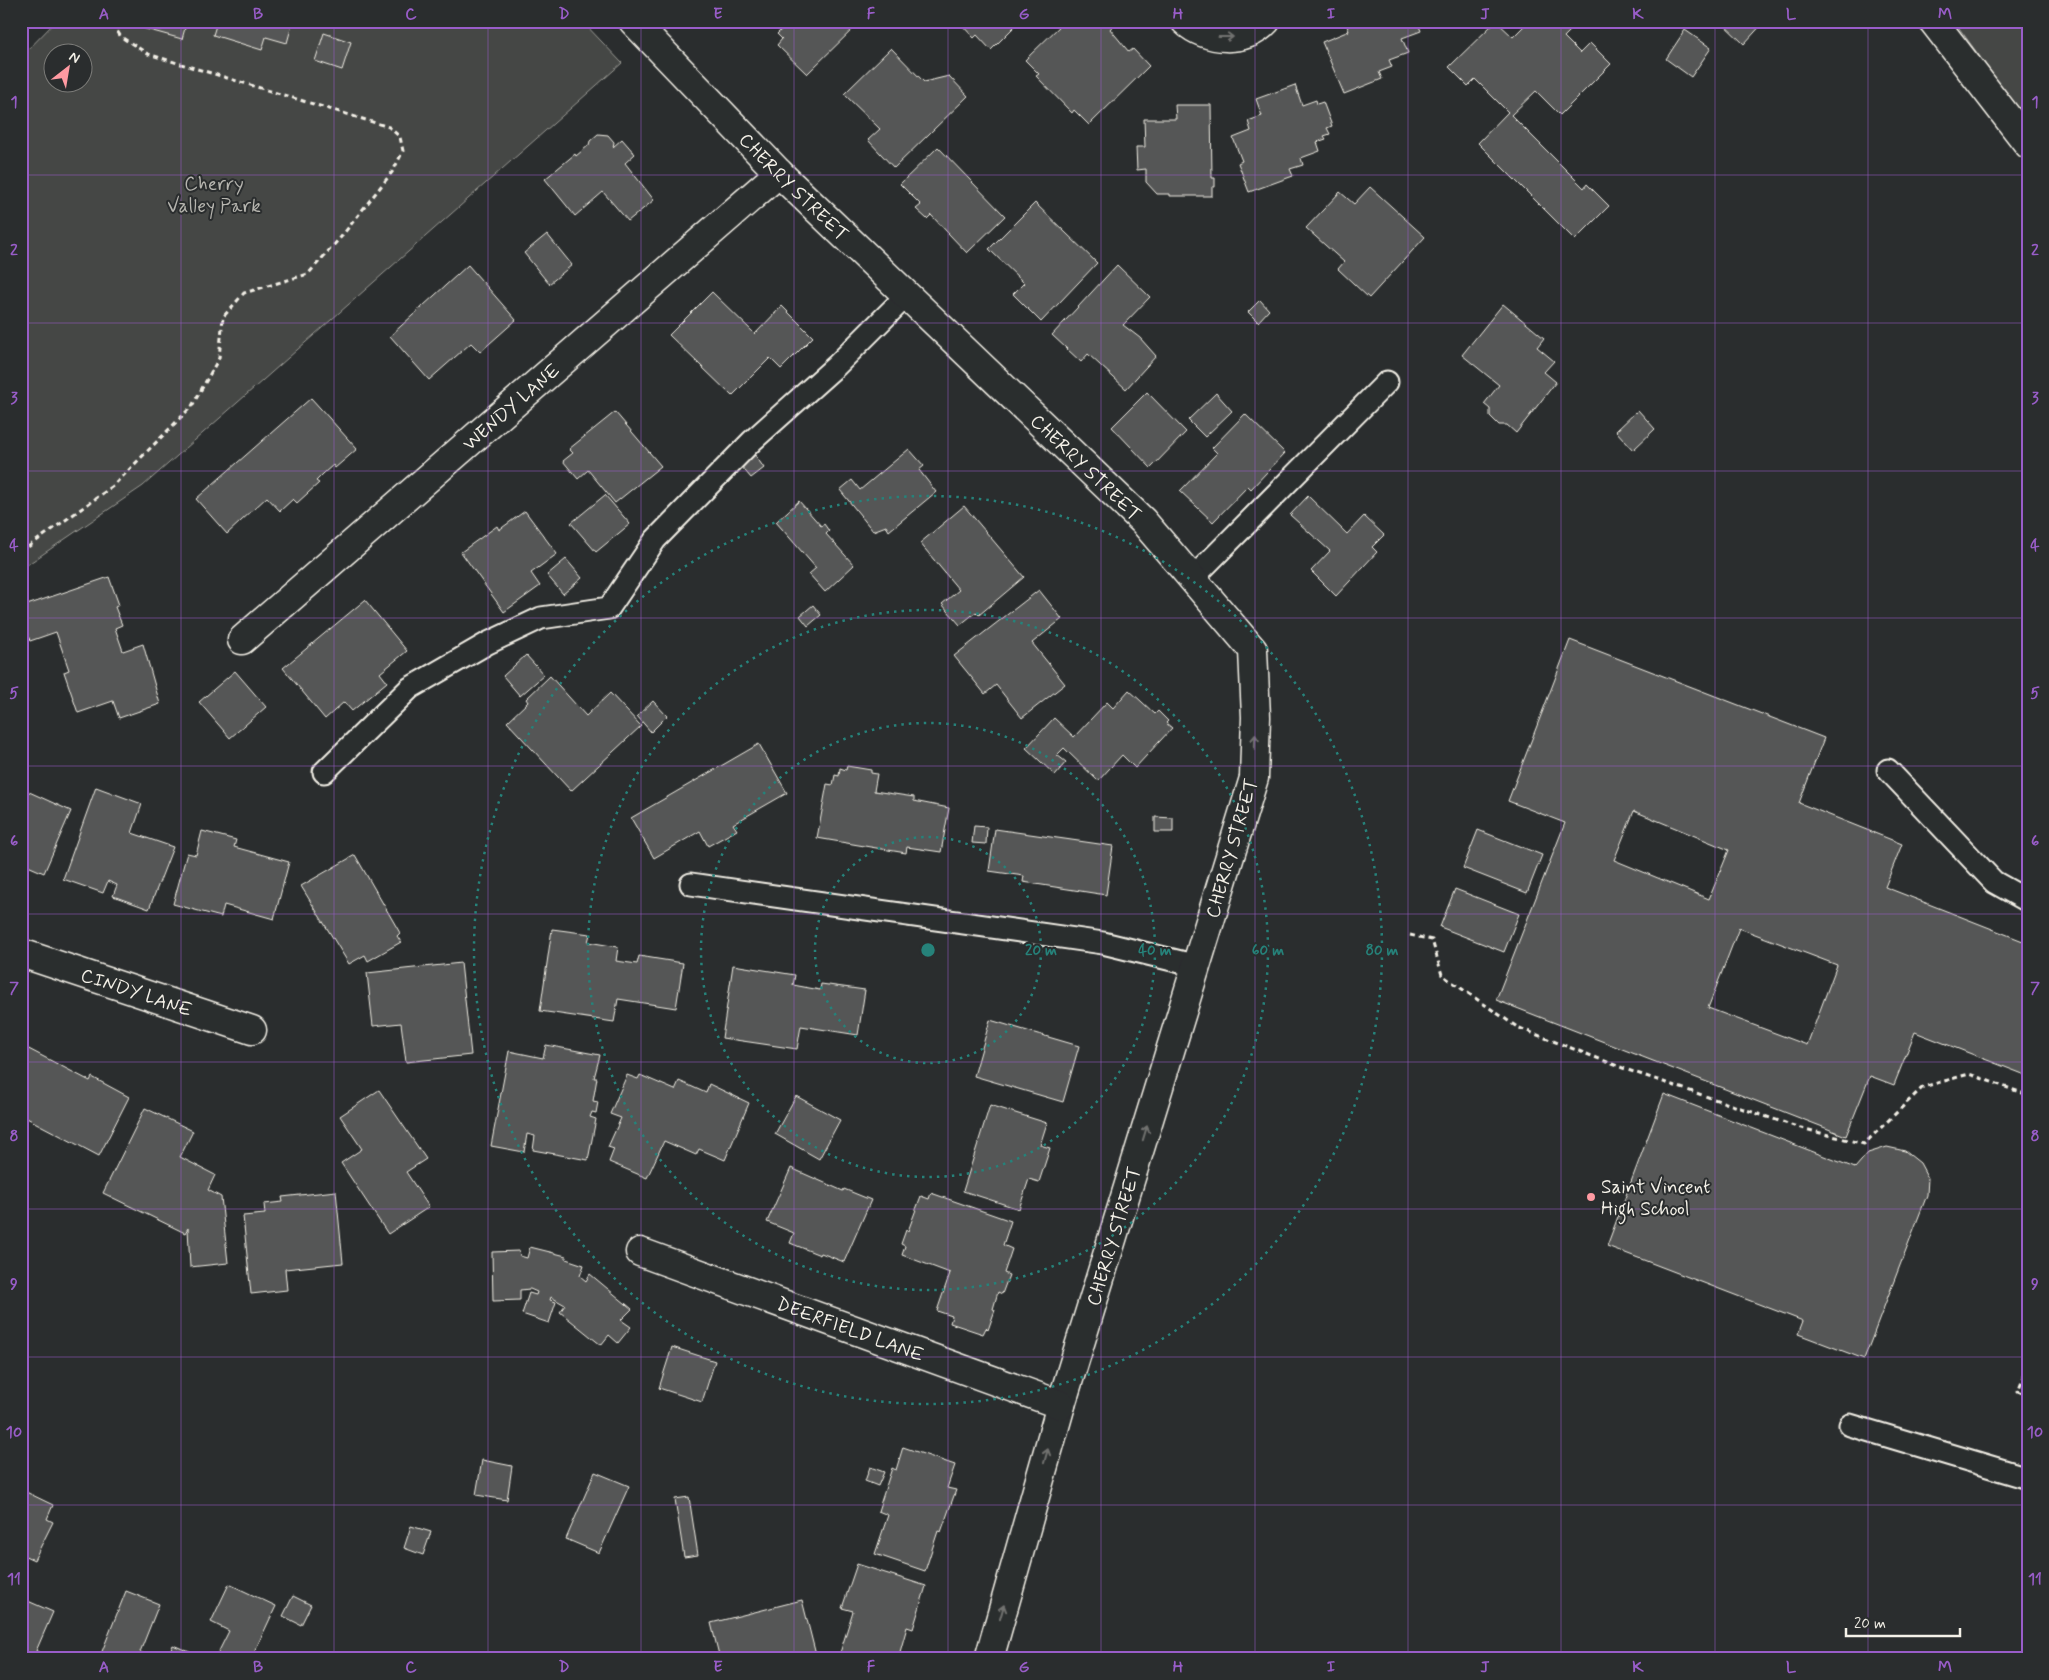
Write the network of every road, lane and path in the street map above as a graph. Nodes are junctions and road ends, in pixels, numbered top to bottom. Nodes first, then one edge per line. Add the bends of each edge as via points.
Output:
1 (111, 21) edge
2 (633, 21) edge
3 (1185, 21) edge
4 (1266, 21) edge
5 (1933, 21) edge
6 (2028, 144) edge
7 (779, 173) junction
8 (907, 295) junction
9 (1387, 382) dead end
10 (21, 552) edge
11 (1192, 578) junction
12 (242, 640) dead end
13 (1888, 770) dead end
14 (324, 772) dead end
15 (691, 884) dead end
16 (2028, 901) edge
17 (1410, 935) dead end
18 (21, 953) edge
19 (1197, 966) junction
20 (252, 1030) dead end
21 (2028, 1095) edge
22 (640, 1252) dead end
23 (2028, 1366) edge
24 (2028, 1395) edge
25 (1061, 1405) junction
26 (1850, 1425) dead end
27 (2028, 1478) edge
28 (989, 1659) edge

1 - 10 path via 121,37 148,54 390,128 400,137 403,151 393,171 308,274 244,293 224,317 219,358 192,406 113,486
2 - 7 street, CHERRY STREET
3 -> 4 street via 1209,35 1228,38 1247,34
5 - 6 street
7 - 8 street, CHERRY STREET
7 - 12 street, WENDY LANE
8 - 11 street, CHERRY STREET via 1143,521
8 - 14 lane via 836,366 752,441 655,540 609,608 541,618 488,643 410,688
9 - 11 lane
19 -> 11 street, CHERRY STREET via 1254,778 1256,717 1254,650
13 - 16 lane via 1994,882
15 - 19 lane via 1103,943
17 - 21 path via 1432,940 1442,975 1517,1026 1628,1070 1797,1127 1864,1144 1923,1087 1970,1074
18 - 20 street, CINDY LANE
25 -> 19 street, CHERRY STREET
22 - 25 street, DEERFIELD LANE
23 - 24 path via 2018,1391
28 -> 25 street, CHERRY STREET
26 - 27 lane

